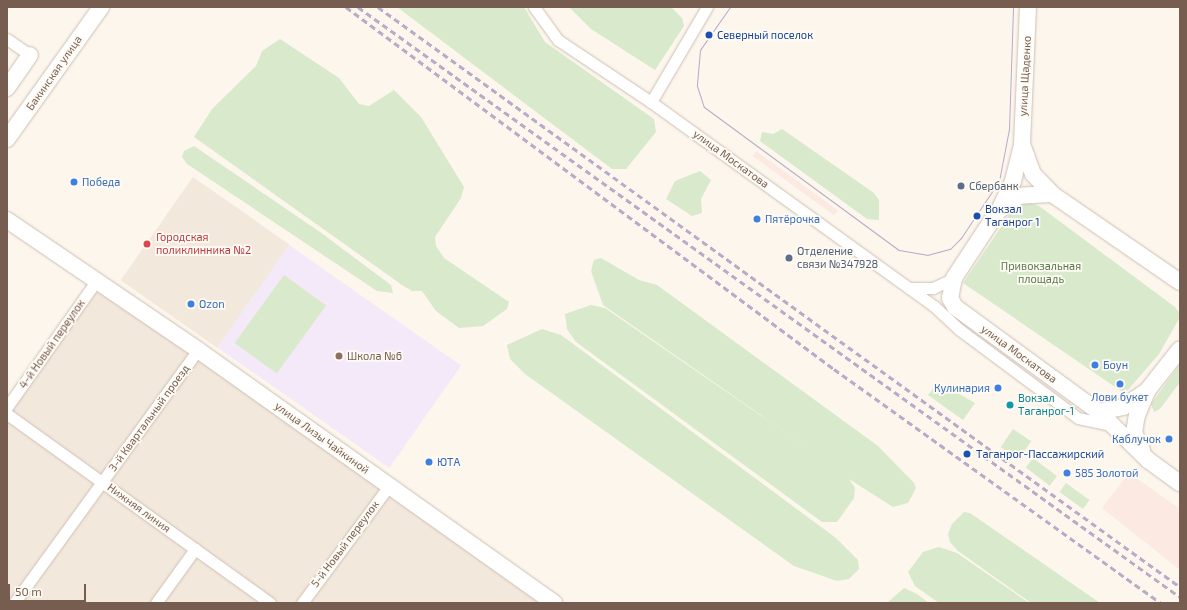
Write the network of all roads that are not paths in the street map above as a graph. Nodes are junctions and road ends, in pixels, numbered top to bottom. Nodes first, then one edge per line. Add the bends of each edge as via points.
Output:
1 (88, 7) edge
2 (101, 7) edge
3 (534, 7) edge
4 (707, 7) edge
5 (1028, 7) edge
6 (7, 39) edge
7 (30, 54) joint
8 (7, 88) edge
9 (652, 102) junction
10 (7, 121) edge
11 (7, 139) edge
12 (1022, 144) junction
13 (1052, 194) junction
14 (7, 210) edge
15 (998, 211) junction
16 (7, 220) edge
17 (93, 278) junction
18 (954, 278) junction
19 (1180, 282) edge
20 (909, 288) junction
21 (934, 306) junction
22 (955, 307) junction
23 (1180, 349) edge
24 (198, 350) junction
25 (1147, 391) junction
26 (7, 407) edge
27 (1099, 412) junction
28 (7, 414) edge
29 (1078, 418) junction
30 (1111, 425) junction
31 (1148, 460) junction
32 (102, 482) junction
33 (1180, 483) edge
34 (389, 486) junction
35 (195, 548) junction
36 (14, 603) edge
37 (156, 603) edge
38 (270, 603) edge
39 (302, 603) edge
40 (554, 603) edge

1 - 10 main road, Бакинская улица
2 - 11 main road, Бакинская улица
3 - 9 street, улица Москатова via 558,40
4 - 9 street
5 - 12 main road, улица Щаденко
6 - 7 street
7 - 8 main road
9 - 20 street, улица Москатова
12 - 13 main road, улица Щаденко via 1032,174
12 - 15 main road, улица Щаденко via 1013,181
13 - 15 main road via 1019,196
13 - 19 main road
14 - 17 main road, улица Лизы Чайкиной
15 - 18 main road
16 - 17 main road, улица Лизы Чайкиной
17 - 24 main road, улица Лизы Чайкиной
17 - 26 street, 4-й Новый переулок
18 - 20 street via 933,288
18 - 22 main road via 950,298
20 - 21 street, улица Москатова
21 - 22 street
21 - 29 street, улица Москатова via 960,330
22 - 27 main road, улица Москатова
23 - 25 main road
24 - 32 street, 3-й Квартальный проезд
24 - 34 main road, улица Лизы Чайкиной
25 - 27 main road via 1123,406
25 - 31 main road via 1134,427 1136,440
27 - 29 street
27 - 30 main road, улица Москатова
28 - 32 street, Нижняя линия
29 - 30 street, улица Москатова
30 - 31 main road, улица Москатова
31 - 33 main road, улица Москатова
32 - 35 street, Нижняя линия
32 - 36 street, 3-й Квартальный проезд
34 - 39 street, 5-й Новый переулок
34 - 40 main road, улица Лизы Чайкиной
35 - 37 street
35 - 38 street, Нижняя линия

